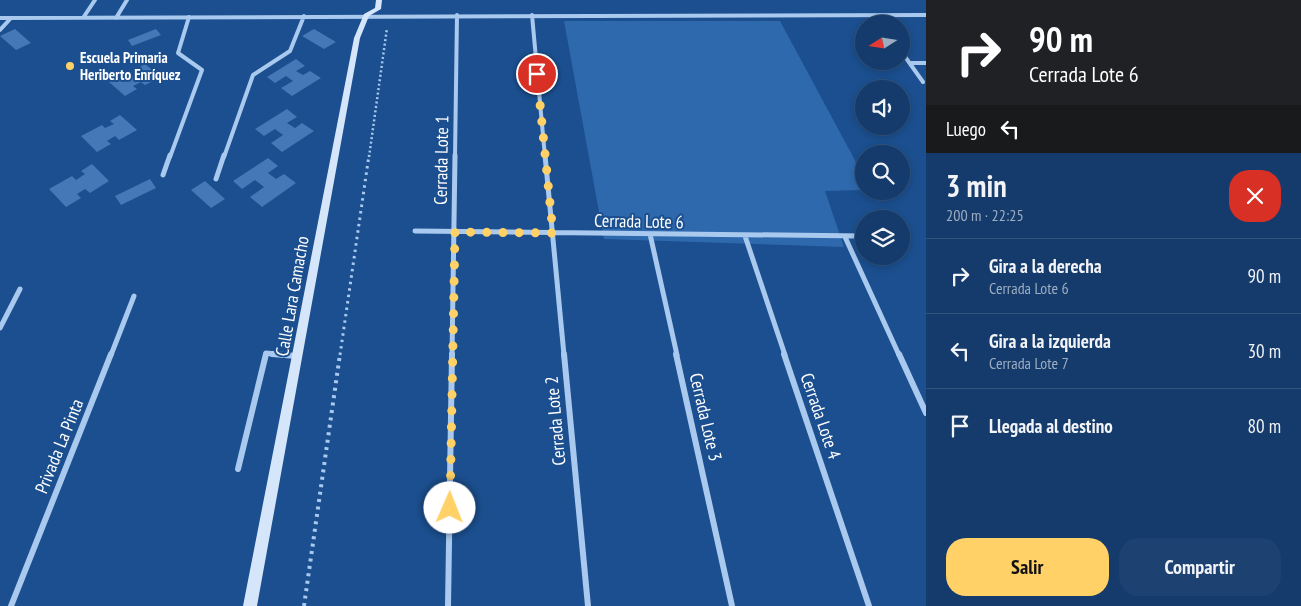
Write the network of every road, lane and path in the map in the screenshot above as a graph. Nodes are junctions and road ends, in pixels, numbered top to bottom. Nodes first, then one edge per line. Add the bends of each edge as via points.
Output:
1 (95, 0) edge
2 (127, 0) edge
3 (380, 0) edge
4 (532, 14) junction
5 (366, 15) junction
6 (394, 15) junction
7 (457, 15) junction
8 (926, 15) edge
9 (304, 16) junction
10 (189, 17) junction
11 (0, 18) edge
12 (11, 18) junction
13 (83, 18) junction
14 (116, 18) junction
15 (0, 30) edge
16 (910, 63) joint
17 (926, 63) edge
18 (923, 82) dead end
19 (162, 175) dead end
20 (216, 179) dead end
21 (415, 231) dead end
22 (455, 232) junction
23 (553, 233) junction
24 (650, 234) junction
25 (745, 236) junction
26 (855, 236) edge
27 (845, 237) junction
28 (20, 289) dead end
29 (134, 296) dead end
30 (0, 328) edge
31 (298, 356) junction
32 (926, 413) edge
33 (238, 469) dead end
34 (11, 606) edge
35 (250, 606) edge
36 (304, 606) edge
37 (448, 606) edge
38 (588, 606) edge
39 (732, 606) edge
40 (869, 606) edge

1 - 13 street
2 - 14 street
3 - 5 main road, Calle Lara Camacho via 378,10
4 - 7 street
4 - 8 street
4 - 23 street, Cerrada Lote 2
5 - 6 street
5 - 9 street
5 - 31 main road, Calle Lara Camacho via 356,38
6 - 7 street
6 - 36 path via 386,29
7 - 22 street, Cerrada Lote 1
9 - 10 street
9 - 20 street via 290,51 253,75
10 - 14 street
10 - 19 street via 178,53 202,70
11 - 12 street
12 - 13 street
12 - 15 street
13 - 14 street
16 - 17 street
16 - 18 street
21 - 22 street, Cerrada Lote 6
22 - 23 street, Cerrada Lote 6
22 - 37 street, Cerrada Lote 1
23 - 24 street, Cerrada Lote 6
23 - 38 street, Cerrada Lote 2
24 - 25 street, Cerrada Lote 6
24 - 39 street, Cerrada Lote 3
25 - 27 street, Cerrada Lote 6
25 - 40 street, Cerrada Lote 4
26 - 27 street, Cerrada Lote 6
27 - 32 street
28 - 30 street
29 - 34 street, Privada La Pinta
31 - 33 street via 266,353
31 - 35 main road, Calle Lara Camacho

